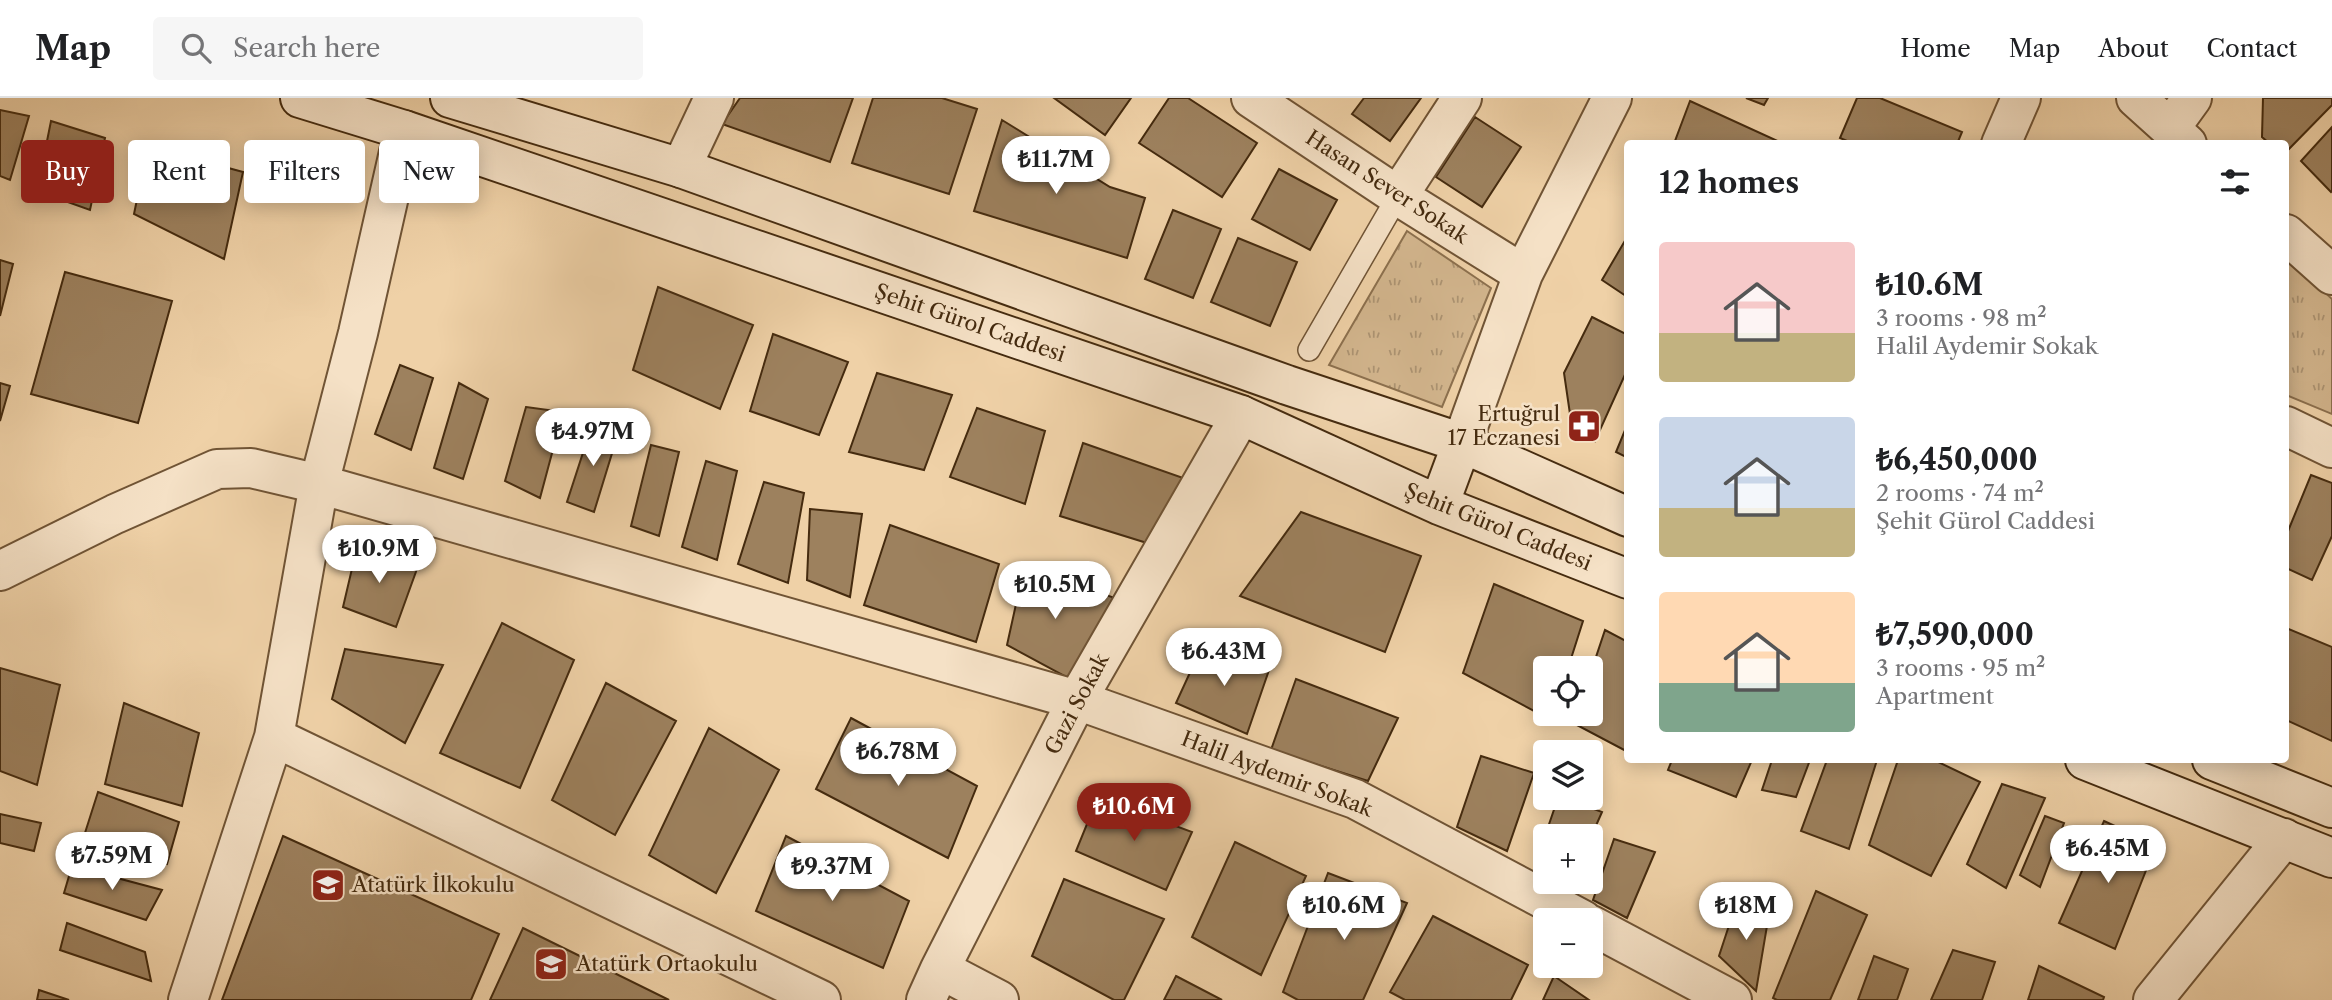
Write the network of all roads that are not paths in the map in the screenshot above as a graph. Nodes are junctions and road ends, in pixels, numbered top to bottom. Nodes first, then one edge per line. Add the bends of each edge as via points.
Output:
1 (300, 98) edge
2 (450, 98) edge
3 (714, 98) edge
4 (1251, 98) edge
5 (1462, 98) edge
6 (1611, 98) edge
7 (2021, 98) edge
8 (2136, 98) edge
9 (2183, 123) edge
10 (404, 130) junction
11 (2003, 140) edge
12 (681, 168) junction
13 (1398, 196) junction
14 (2289, 237) edge
15 (1523, 274) junction
16 (2332, 275) edge
17 (1309, 350) dead end
18 (1241, 415) junction
19 (2289, 428) edge
20 (1462, 443) junction
21 (2332, 449) edge
22 (319, 484) junction
23 (1439, 505) junction
24 (1624, 515) edge
25 (0, 571) edge
26 (1624, 577) edge
27 (1077, 700) junction
28 (274, 737) junction
29 (2093, 763) edge
30 (2220, 763) edge
31 (2332, 808) edge
32 (2284, 838) junction
33 (2332, 858) edge
34 (1560, 908) edge
35 (1603, 931) edge
36 (933, 984) edge
37 (188, 1000) edge
38 (821, 1000) edge
39 (999, 1000) edge
40 (1732, 1000) edge
41 (2153, 1000) edge

1 - 10 street, Şehit Gürol Caddesi
2 - 12 street
3 - 12 street
4 - 13 street, Hasan Sever Sokak
5 - 13 street
6 - 15 street
7 - 11 street
8 - 9 street
10 - 18 street, Şehit Gürol Caddesi
10 - 22 street
12 - 20 street
13 - 15 street, Hasan Sever Sokak
13 - 17 lane
14 - 16 street
15 - 20 street
18 - 23 street, Şehit Gürol Caddesi
18 - 27 street, Gazi Sokak
19 - 21 street
20 - 23 street
20 - 24 street
22 - 25 street, Halil Aydemir Sokak via 251,468 217,469
22 - 27 street, Halil Aydemir Sokak
22 - 28 street
23 - 26 street, Şehit Gürol Caddesi
27 - 34 street, Halil Aydemir Sokak via 1355,799
27 - 36 street, Gazi Sokak
28 - 37 street
28 - 38 street
29 - 32 street
30 - 31 street
32 - 33 street
32 - 41 street
35 - 40 street
36 - 39 street

